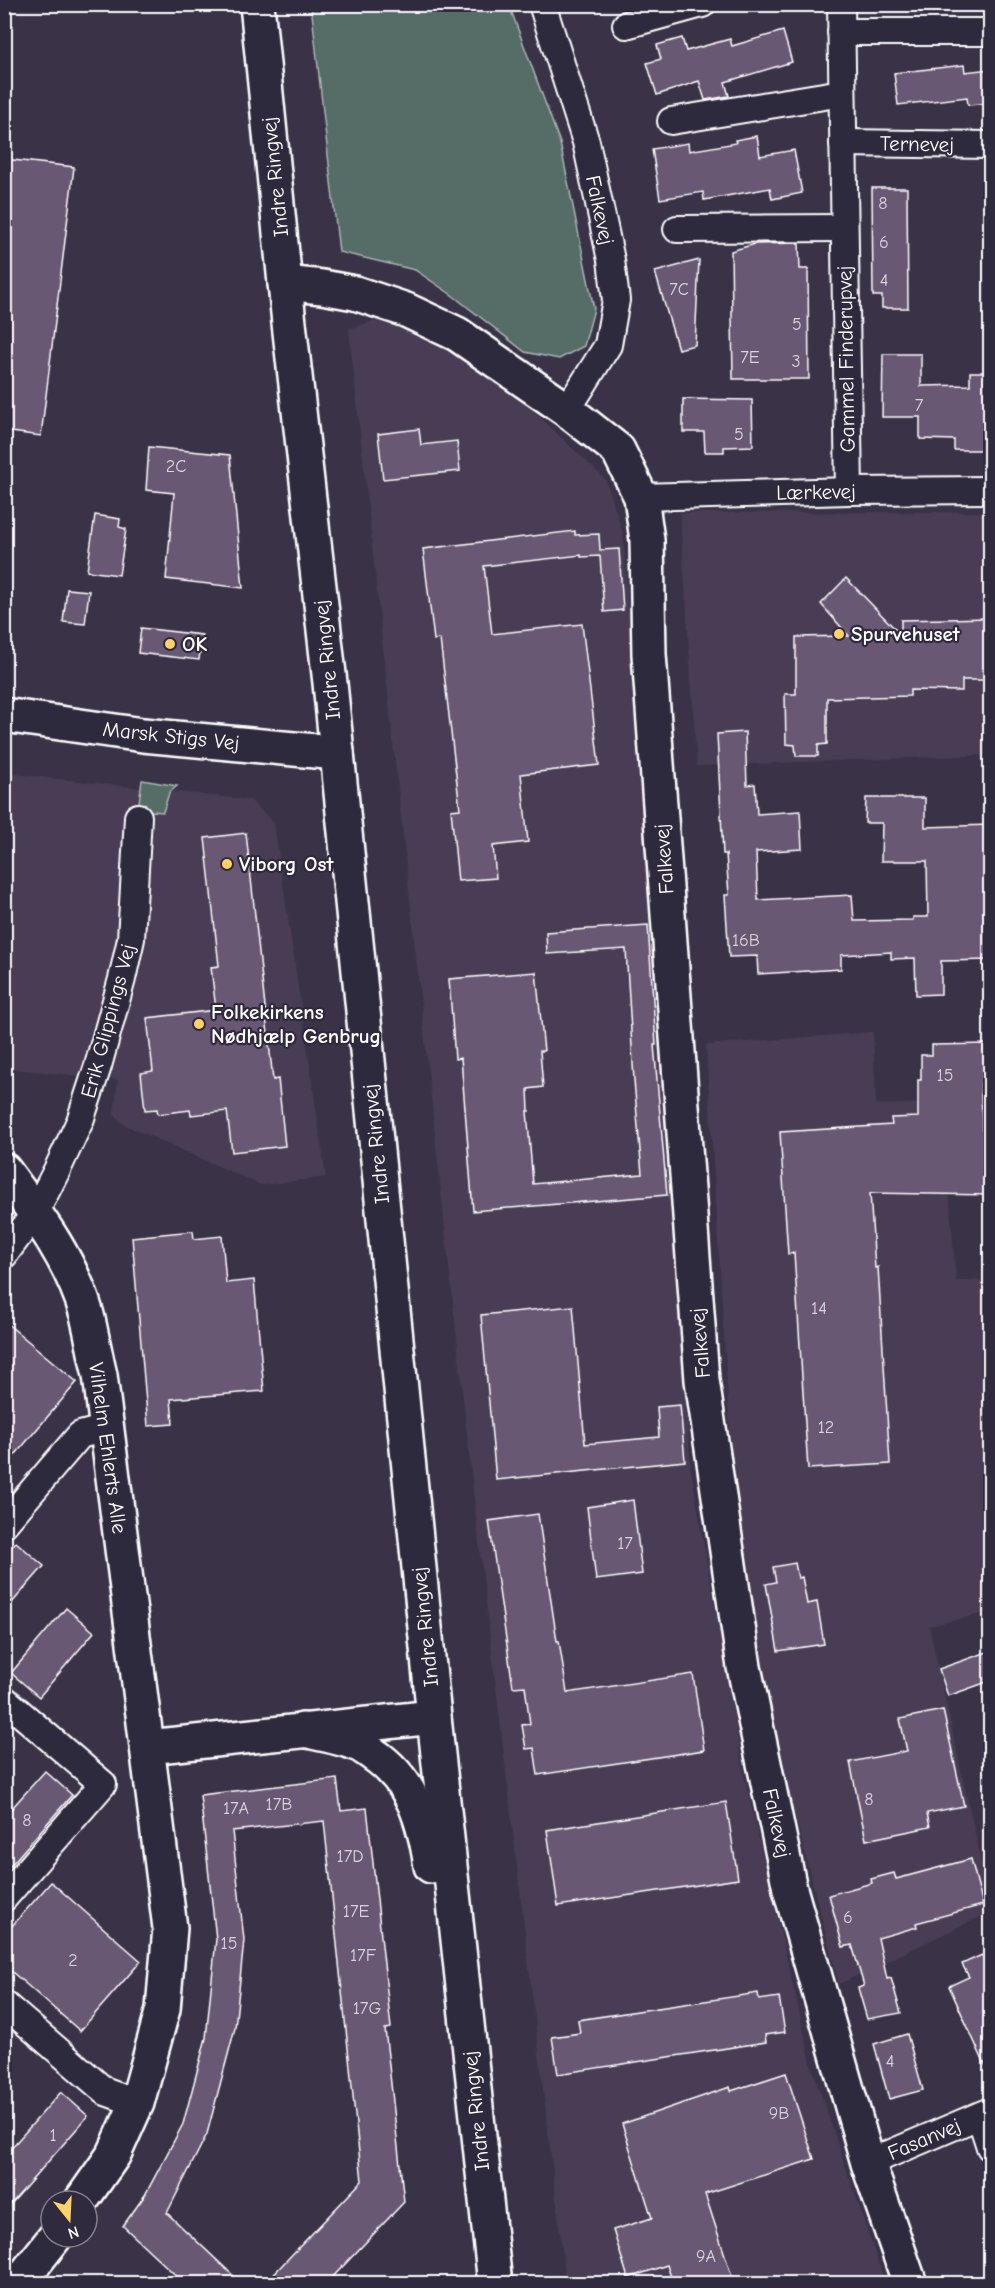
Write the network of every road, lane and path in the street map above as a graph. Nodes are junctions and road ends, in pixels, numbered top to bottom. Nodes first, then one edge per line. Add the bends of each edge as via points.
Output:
1 (256, 4) edge
2 (542, 4) edge
3 (702, 4) edge
4 (841, 4) edge
5 (626, 26) dead end
6 (841, 32) junction
7 (990, 32) edge
8 (842, 93) junction
9 (671, 121) dead end
10 (843, 143) junction
11 (990, 145) edge
12 (844, 228) junction
13 (677, 229) dead end
14 (285, 283) junction
15 (567, 410) junction
16 (990, 490) edge
17 (849, 491) junction
18 (641, 497) junction
19 (4, 715) edge
20 (337, 753) junction
21 (138, 818) dead end
22 (4, 1170) edge
23 (35, 1213) junction
24 (4, 1255) edge
25 (107, 1428) junction
26 (4, 1524) edge
27 (4, 1699) edge
28 (434, 1717) junction
29 (303, 1730) junction
30 (148, 1747) junction
31 (4, 1898) edge
32 (458, 1947) junction
33 (4, 2004) edge
34 (137, 2103) junction
35 (985, 2113) edge
36 (990, 2146) edge
37 (868, 2163) junction
38 (89, 2189) edge
39 (45, 2249) edge
40 (18, 2283) edge
41 (495, 2283) edge
42 (910, 2283) edge

1 - 14 street, Indre Ringvej
2 - 15 street, Falkevej via 586,142 616,300 608,345
3 - 5 street
4 - 6 street, Gammel Finderupvej
6 - 7 street
6 - 8 street, Gammel Finderupvej
8 - 9 street
8 - 10 street, Gammel Finderupvej
10 - 11 street, Ternevej
10 - 12 street, Gammel Finderupvej
12 - 13 street
12 - 17 street, Gammel Finderupvej
14 - 15 street, Falkevej via 355,293 406,310 457,334
14 - 20 street, Indre Ringvej
15 - 18 street, Falkevej via 618,450
16 - 17 street, Lærkevej
17 - 18 street, Lærkevej
18 - 37 street, Falkevej via 647,540 649,654 702,1380 744,1667 790,1889
19 - 20 street, Marsk Stigs Vej via 143,735
20 - 28 street, Indre Ringvej
21 - 23 street, Erik Glippings Vej via 131,939 122,979 81,1121
22 - 23 street, Vilhelm Ehlerts Alle
23 - 24 street, Erik Glippings Vej
23 - 25 street, Vilhelm Ehlerts Alle via 60,1251 87,1314
25 - 26 street via 80,1435
25 - 30 street, Vilhelm Ehlerts Alle
27 - 31 street via 103,1784
28 - 29 street
28 - 32 street, Indre Ringvej
29 - 30 street
29 - 32 street via 359,1745 382,1760 404,1782 427,1839 436,1899 445,1928
30 - 34 street, Vilhelm Ehlerts Alle via 170,1928 164,2009
32 - 41 street, Indre Ringvej
33 - 34 street via 106,2092
34 - 38 street, Vilhelm Ehlerts Alle via 114,2154
35 - 36 street, Fasanvej
35 - 37 street, Fasanvej
37 - 42 street, Falkevej
39 - 40 street

